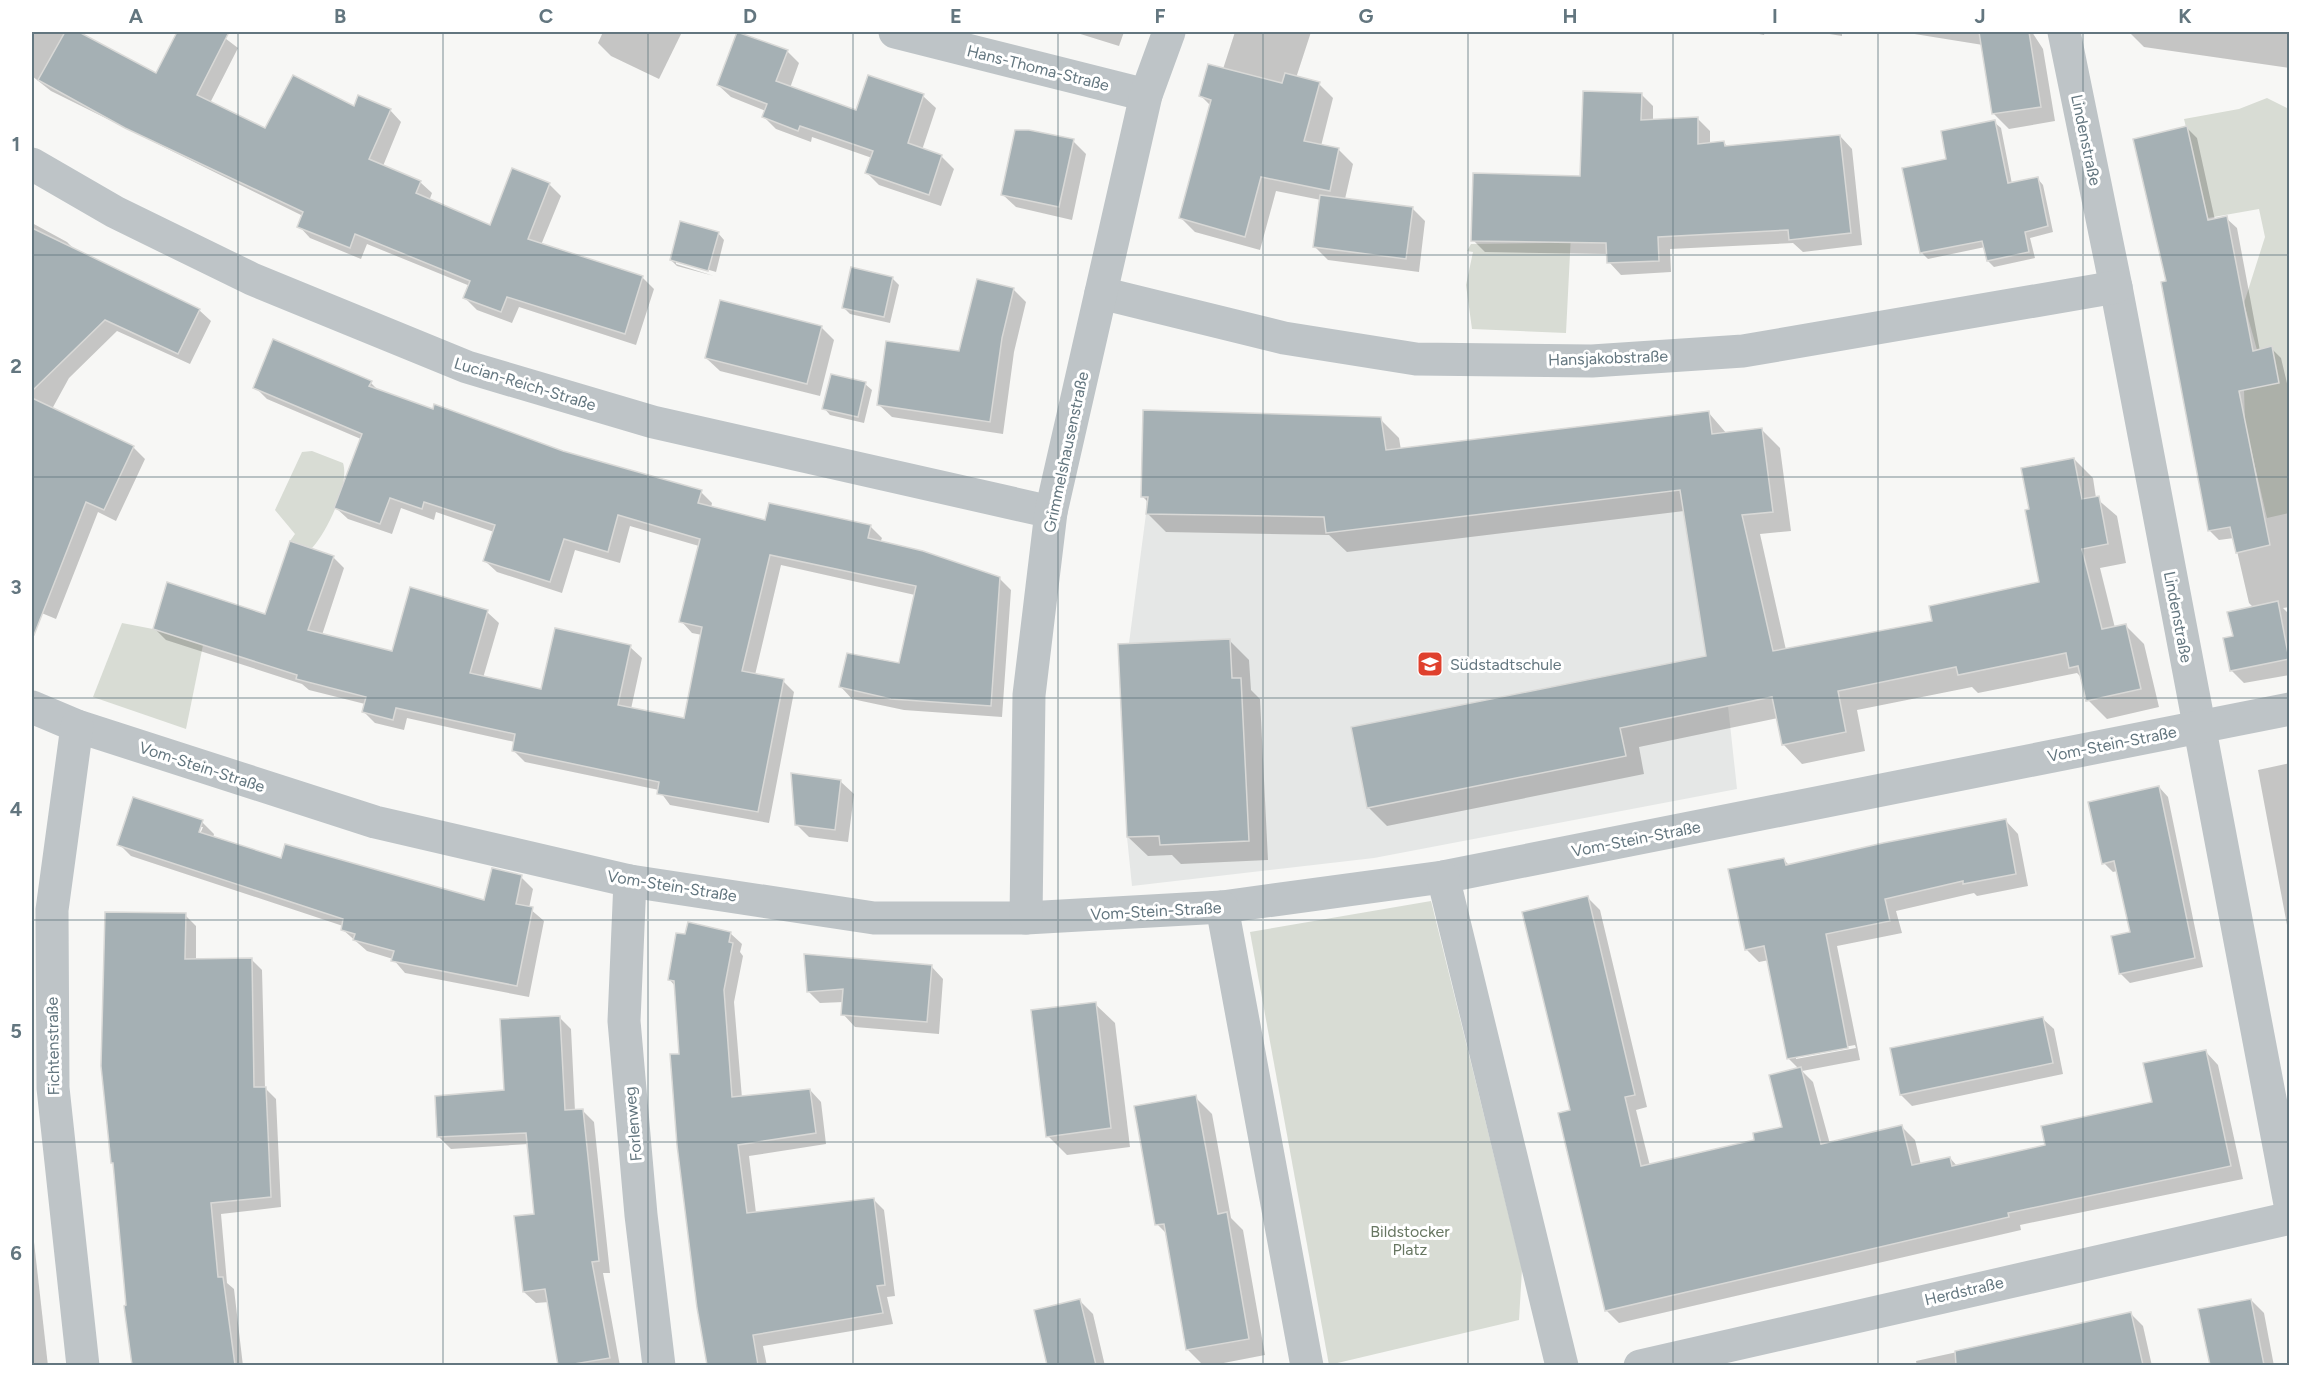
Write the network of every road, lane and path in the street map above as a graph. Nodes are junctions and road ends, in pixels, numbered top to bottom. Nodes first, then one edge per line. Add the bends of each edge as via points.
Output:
1 (895, 32) edge
2 (1169, 32) edge
3 (2064, 32) edge
4 (1146, 95) junction
5 (32, 164) edge
6 (2116, 287) junction
7 (1101, 292) junction
8 (1051, 512) junction
9 (32, 707) edge
10 (2289, 709) edge
11 (76, 726) junction
12 (2199, 727) junction
13 (1443, 877) junction
14 (630, 881) junction
15 (1222, 907) junction
16 (1026, 918) junction
17 (2289, 1204) edge
18 (2289, 1218) edge
19 (1648, 1364) edge
20 (83, 1365) edge
21 (659, 1365) edge
22 (1307, 1365) edge
23 (1562, 1365) edge

1 - 4 street, Hans-Thoma-Straße
2 - 4 street, Grimmelshausenstraße
3 - 6 street, Lindenstraße
4 - 7 street, Grimmelshausenstraße
5 - 8 street, Lucian-Reich-Straße via 116,212 252,279 468,367 653,422
6 - 7 street, Hansjakobstraße via 1743,351 1592,361 1416,359 1284,338
6 - 12 street, Lindenstraße
7 - 8 street, Grimmelshausenstraße
8 - 16 street, Grimmelshausenstraße via 1029,694
9 - 11 street, Vom-Stein-Straße
10 - 12 street, Vom-Stein-Straße
11 - 14 street, Vom-Stein-Straße via 375,822
11 - 20 street, Fichtenstraße via 52,910 52,1076
12 - 13 street, Vom-Stein-Straße
12 - 17 street, Lindenstraße
13 - 15 street, Vom-Stein-Straße
13 - 23 street
14 - 16 street, Vom-Stein-Straße via 874,918
14 - 21 street, Forlenweg via 624,1020
15 - 16 street, Vom-Stein-Straße
15 - 22 street
18 - 19 street, Herdstraße

